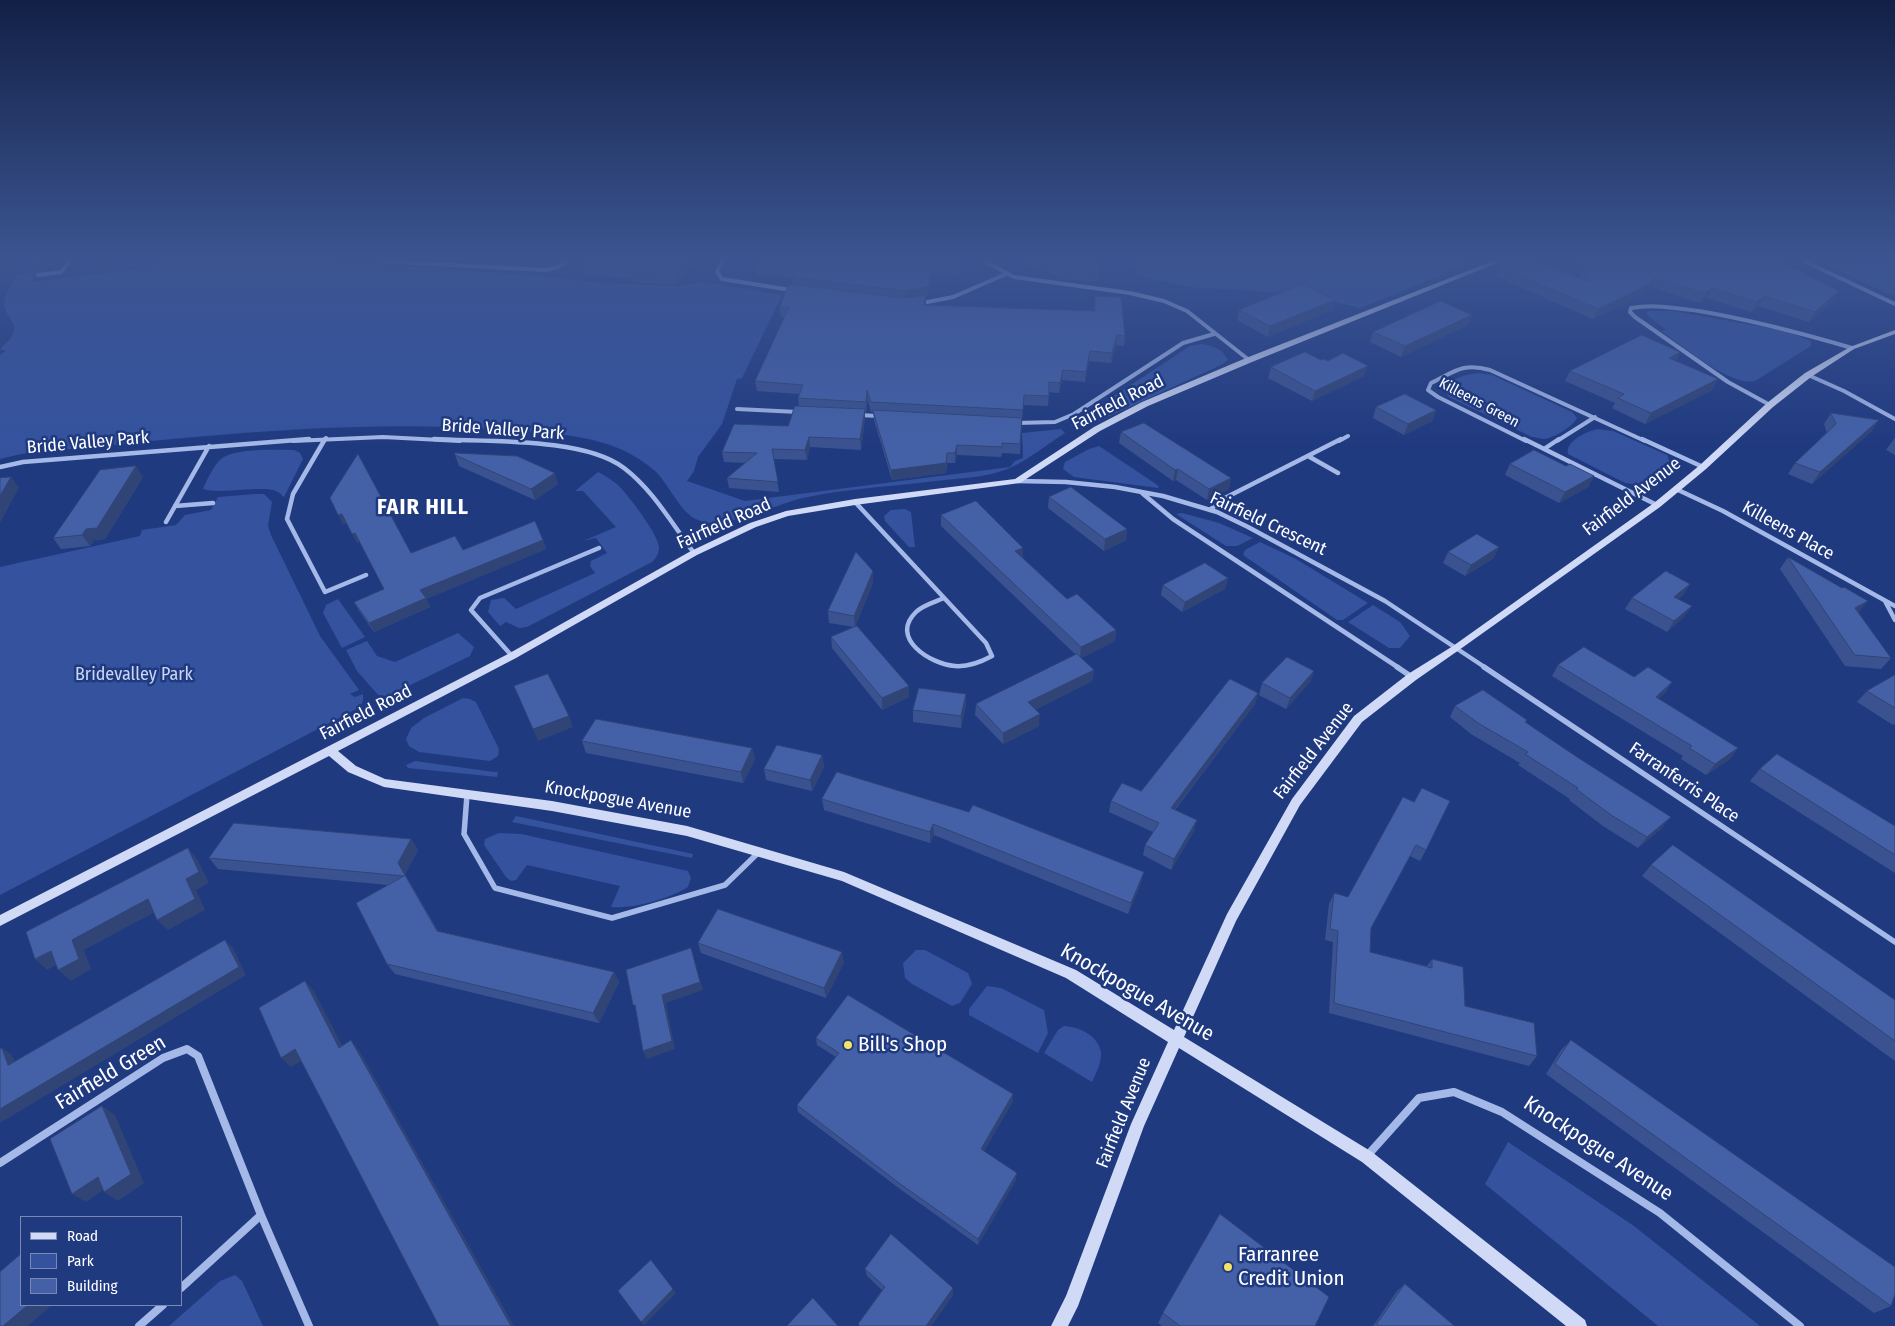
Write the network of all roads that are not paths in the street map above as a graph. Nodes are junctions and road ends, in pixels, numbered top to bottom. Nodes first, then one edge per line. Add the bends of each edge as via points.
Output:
1 (1201, 323) edge
2 (1343, 323) edge
3 (1642, 323) edge
4 (1754, 323) edge
5 (1895, 332) edge
6 (1214, 334) junction
7 (1852, 348) junction
8 (1249, 360) junction
9 (1808, 375) junction
10 (1770, 405) junction
11 (737, 409) dead end
12 (802, 412) edge
13 (856, 415) edge
14 (886, 416) edge
15 (1595, 417) junction
16 (1895, 419) edge
17 (1009, 423) edge
18 (1348, 436) dead end
19 (326, 438) junction
20 (210, 446) junction
21 (1544, 449) junction
22 (1308, 456) junction
23 (0, 467) edge
24 (1703, 467) junction
25 (1338, 473) dead end
26 (1017, 481) junction
27 (1676, 489) junction
28 (1142, 493) junction
29 (855, 502) junction
30 (213, 503) dead end
31 (1657, 505) junction
32 (175, 506) junction
33 (1210, 510) junction
34 (166, 522) dead end
35 (599, 548) dead end
36 (694, 553) junction
37 (366, 575) dead end
38 (944, 598) junction
39 (1885, 600) junction
40 (1895, 606) edge
41 (1895, 620) edge
42 (1456, 648) junction
43 (512, 656) junction
44 (1412, 676) junction
45 (329, 750) junction
46 (467, 795) junction
47 (759, 852) junction
48 (0, 921) edge
49 (1895, 942) edge
50 (1176, 1040) junction
51 (1367, 1157) junction
52 (0, 1162) edge
53 (261, 1215) junction
54 (182, 1287) edge
55 (162, 1306) edge
56 (139, 1326) edge
57 (309, 1326) edge
58 (1059, 1326) edge
59 (1579, 1326) edge
60 (1800, 1326) edge

1 - 6 street
2 - 8 street, Fairfield Road
3 - 10 street via 1728,382
4 - 7 street via 1800,332
5 - 7 street, Fairfield Avenue
6 - 8 street
6 - 17 street via 1183,343 1074,414 1055,422
7 - 9 street, Fairfield Avenue
8 - 26 street, Fairfield Road via 1112,420
9 - 10 street, Fairfield Avenue
9 - 16 street
10 - 24 street, Fairfield Avenue
11 - 12 street
13 - 14 street
15 - 21 street
15 - 21 street, Killeens Green via 1477,366 1466,366 1431,383 1428,390 1438,397
15 - 24 street, Killeens Green
18 - 22 street
19 - 20 street, Bride Valley Park
19 - 36 street, Bride Valley Park via 383,437 574,448 622,466 634,476
19 - 37 street via 293,494 287,519 325,592
20 - 23 street, Bride Valley Park via 22,462
20 - 32 street
21 - 31 street, Killeens Green
22 - 25 street
22 - 33 street via 1221,500
24 - 27 street, Fairfield Avenue
26 - 28 street, Fairfield Crescent via 1072,482
26 - 29 street, Fairfield Road
27 - 31 street, Fairfield Avenue
27 - 39 street, Killeens Place via 1723,511
28 - 33 street, Fairfield Crescent
28 - 44 street via 1173,519
29 - 36 street, Fairfield Road via 772,518
29 - 38 street
30 - 32 street
31 - 42 street, Fairfield Avenue
32 - 34 street
33 - 42 street, Fairfield Crescent via 1330,570 1385,601
35 - 43 street via 480,598 471,610
36 - 43 street, Fairfield Road
38 - 38 street via 986,643 992,656 982,662 956,666 931,661 909,641 906,629 910,620 917,612
39 - 40 street, Killeens Place
39 - 41 street
42 - 44 street, Fairfield Avenue
42 - 49 street, Farranferris Place
43 - 45 street, Fairfield Road
44 - 50 street, Fairfield Avenue via 1358,719 1296,802 1231,918
45 - 46 street, Knockpogue Avenue via 352,769 384,782
45 - 48 street, Fairfield Road
46 - 47 street, Knockpogue Avenue via 552,806 687,831
46 - 47 street via 464,834 495,888 612,918 725,885
47 - 50 street, Knockpogue Avenue via 844,877 1071,974
50 - 51 street, Knockpogue Avenue
50 - 58 street, Fairfield Avenue via 1138,1124 1072,1300
51 - 59 street, Knockpogue Avenue
51 - 60 street, Knockpogue Avenue via 1419,1098 1454,1092 1502,1112 1660,1214
52 - 53 street, Fairfield Green via 163,1058 187,1049 198,1056
53 - 54 street
53 - 57 street, Fairfield Green
55 - 56 street

